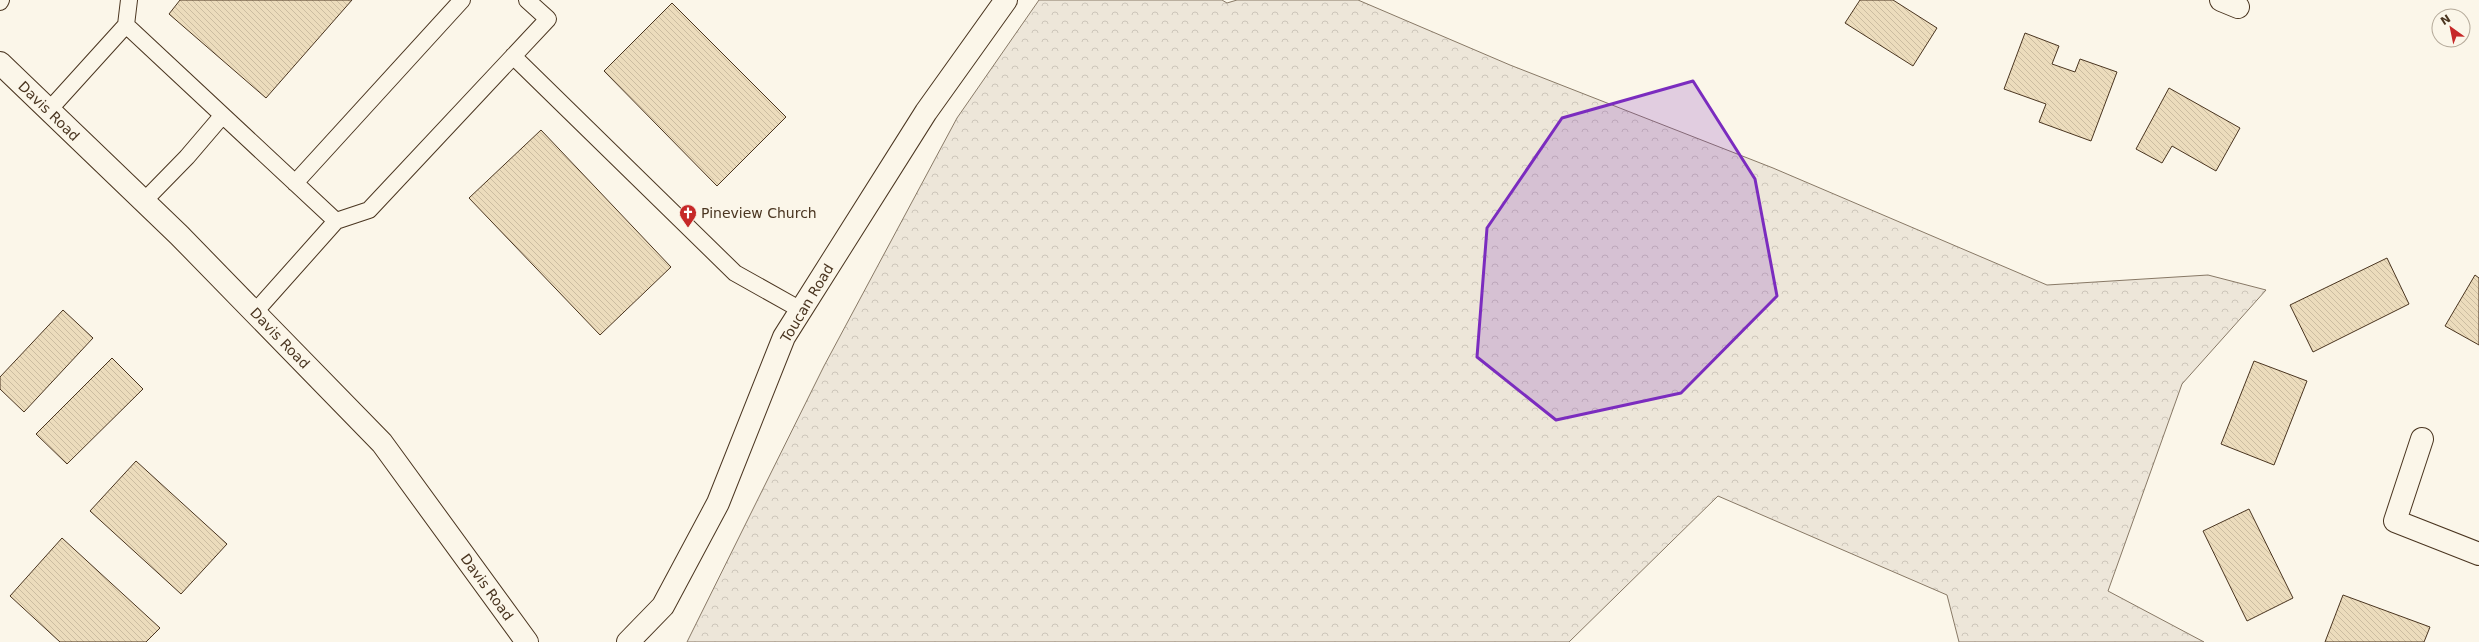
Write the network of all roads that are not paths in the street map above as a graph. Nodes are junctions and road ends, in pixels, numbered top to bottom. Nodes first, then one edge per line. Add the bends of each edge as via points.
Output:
1 (129, 0) edge
2 (462, 0) edge
3 (527, 0) edge
4 (1006, 0) edge
5 (126, 25) junction
6 (513, 56) junction
7 (0, 63) edge
8 (49, 110) junction
9 (222, 116) junction
10 (295, 183) junction
11 (144, 201) junction
12 (336, 221) junction
13 (801, 310) junction
14 (255, 312) junction
15 (2422, 439) dead end
16 (2479, 554) edge
17 (527, 642) edge
18 (628, 642) edge

1 - 5 lane
2 - 10 lane
3 - 6 lane via 548,19
4 - 13 street, Toucan Road via 926,112
5 - 8 lane
5 - 9 lane
6 - 12 lane via 369,210
6 - 13 lane via 735,273
7 - 8 street, Davis Road
8 - 11 street, Davis Road
9 - 10 lane
9 - 11 lane
10 - 12 lane
11 - 14 street, Davis Road
12 - 14 lane
13 - 18 street, Toucan Road via 784,337 718,503 663,606
14 - 17 street, Davis Road via 382,443
15 - 16 street via 2395,521

